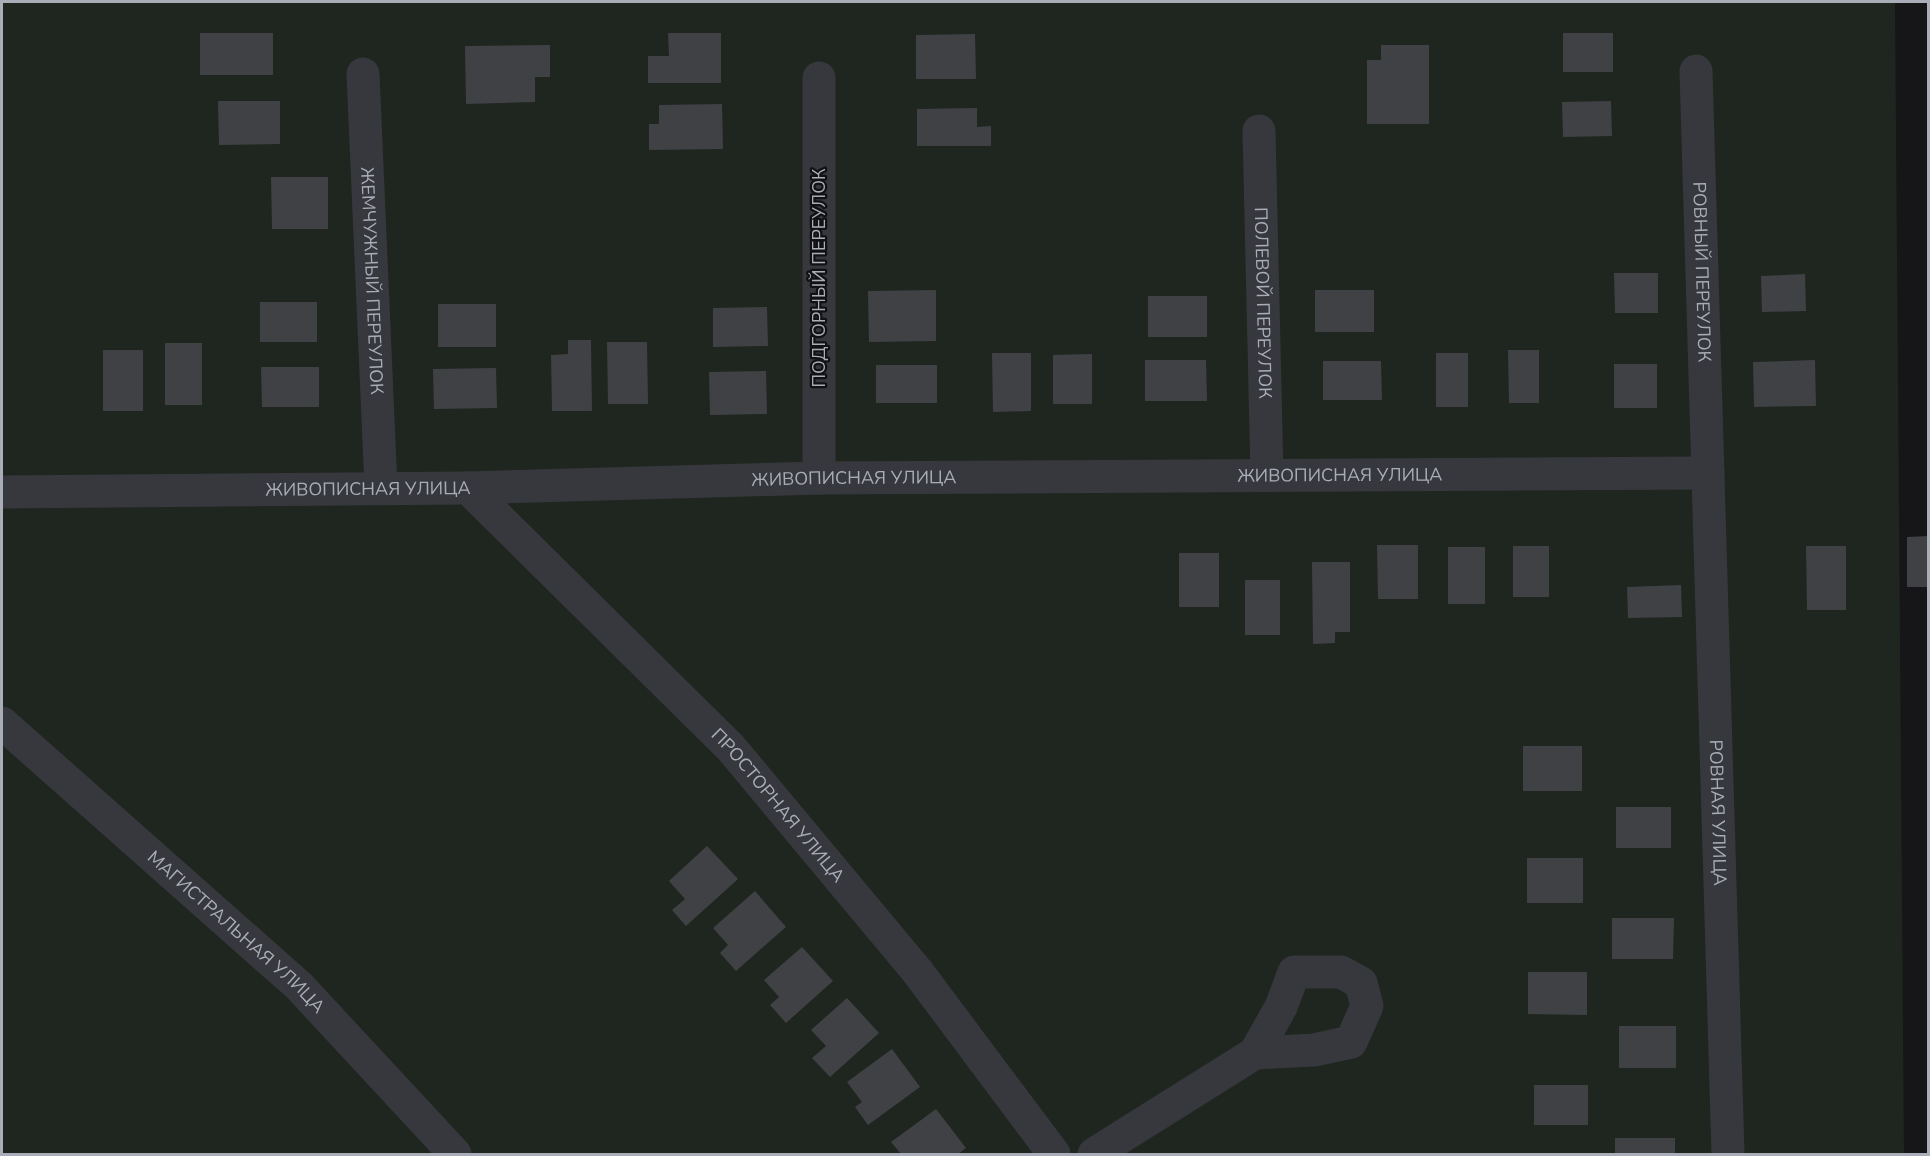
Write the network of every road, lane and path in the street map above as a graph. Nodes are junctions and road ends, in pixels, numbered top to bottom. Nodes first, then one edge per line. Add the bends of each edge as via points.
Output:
1 (1696, 70) dead end
2 (363, 74) dead end
3 (819, 78) dead end
4 (1258, 131) dead end
5 (1708, 473) junction
6 (1267, 475) junction
7 (819, 478) junction
8 (381, 488) junction
9 (468, 488) junction
10 (2, 492) edge
11 (2, 723) edge
12 (1255, 1053) dead end
13 (455, 1155) edge
14 (1054, 1155) edge
15 (1094, 1155) edge
16 (1728, 1155) edge

1 - 5 street, РОВНЫЙ ПЕРЕУЛОК
2 - 8 street, ЖЕМЧУЖНЫЙ ПЕРЕУЛОК
3 - 7 street, ПОДГОРНЫЙ ПЕРЕУЛОК
4 - 6 street, ПОЛЕВОЙ ПЕРЕУЛОК
5 - 6 street, ЖИВОПИСНАЯ УЛИЦА
5 - 16 street, РОВНАЯ УЛИЦА
6 - 7 street, ЖИВОПИСНАЯ УЛИЦА
7 - 9 street, ЖИВОПИСНАЯ УЛИЦА
8 - 9 street, ЖИВОПИСНАЯ УЛИЦА
8 - 10 street, ЖИВОПИСНАЯ УЛИЦА
9 - 14 street, ПРОСТОРНАЯ УЛИЦА via 730,748 917,971
11 - 13 street, МАГИСТРАЛЬНАЯ УЛИЦА via 299,986
12 - 15 street

